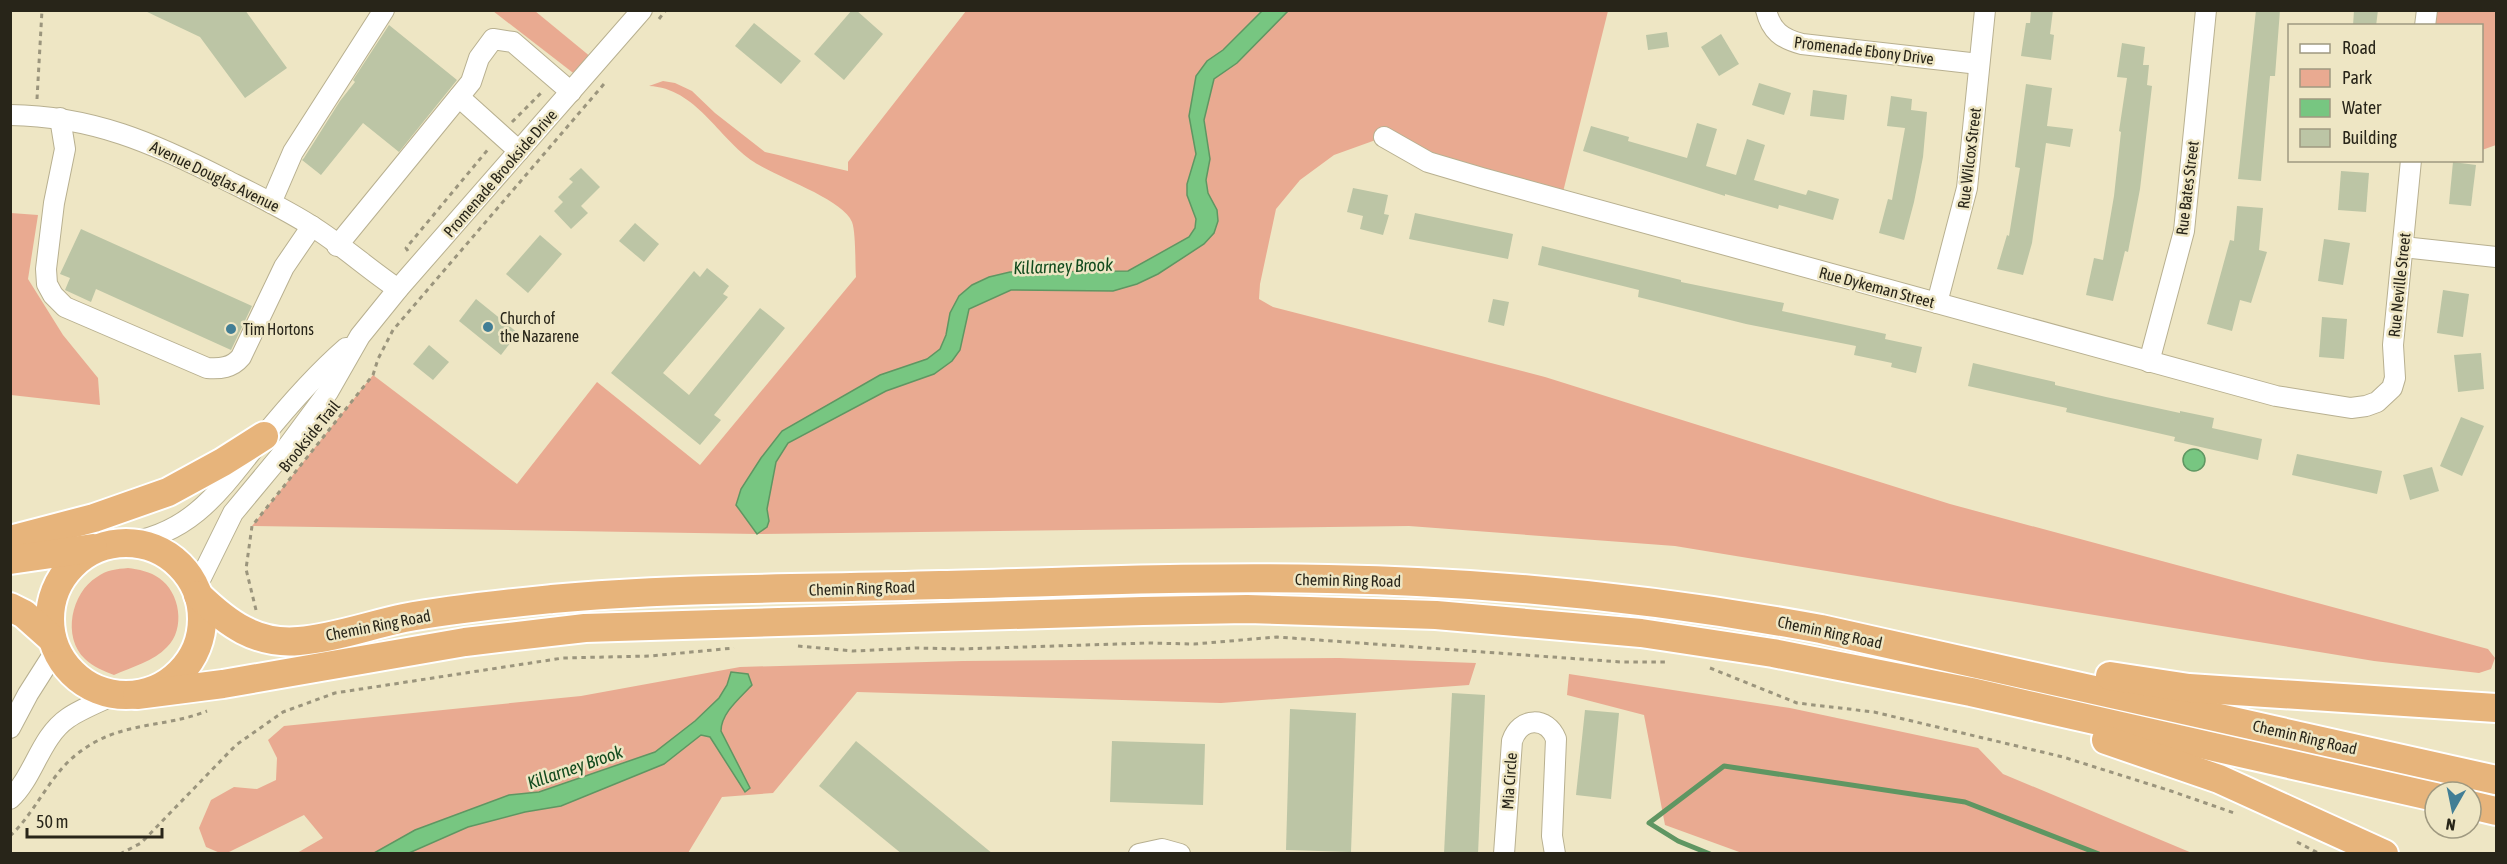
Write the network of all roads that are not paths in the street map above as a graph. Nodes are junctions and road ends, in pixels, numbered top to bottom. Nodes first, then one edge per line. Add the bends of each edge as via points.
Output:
1 (384, 10) edge
2 (1766, 10) edge
3 (1985, 10) edge
4 (2206, 10) edge
5 (650, 15) edge
6 (1979, 64) junction
7 (570, 92) junction
8 (459, 97) junction
9 (10, 115) edge
10 (60, 118) junction
11 (1384, 137) dead end
12 (519, 151) junction
13 (2411, 162) edge
14 (271, 203) junction
15 (312, 226) junction
16 (337, 246) junction
17 (2403, 247) junction
18 (2496, 257) edge
19 (398, 289) junction
20 (1937, 303) junction
21 (360, 336) junction
22 (2149, 362) junction
23 (2378, 402) joint
24 (264, 436) junction
25 (10, 540) edge
26 (112, 545) junction
27 (10, 560) edge
28 (197, 592) junction
29 (10, 607) edge
30 (1821, 629) junction
31 (54, 644) junction
32 (1773, 653) junction
33 (126, 695) junction
34 (2496, 708) edge
35 (10, 728) edge
36 (2496, 780) edge
37 (2423, 794) edge
38 (10, 799) edge
39 (1139, 854) edge
40 (1180, 854) edge
41 (1504, 854) edge
42 (1555, 854) edge
43 (2384, 854) edge

1 - 14 street via 293,152
2 - 6 street, Promenade Ebony Drive via 1778,34 1789,41
3 - 6 street, Rue Wilcox Street
4 - 22 street, Rue Bates Street via 2184,231
5 - 7 street, Promenade Brookside Drive
6 - 20 street, Rue Wilcox Street via 1967,188
7 - 8 street via 513,42 493,39 478,58 471,82
7 - 12 street, Promenade Brookside Drive
8 - 12 street
8 - 16 street
9 - 10 street, Avenue Douglas Avenue
10 - 14 street, Avenue Douglas Avenue via 109,128 165,149
10 - 15 street via 65,149 54,203 47,284 65,307 109,326 207,368 219,369 236,363 284,267
11 - 20 street, Rue Dykeman Street via 1428,162
12 - 19 street, Promenade Brookside Drive
13 - 17 street, Rue Neville Street
14 - 15 street, Avenue Douglas Avenue
15 - 16 street, Avenue Douglas Avenue
16 - 19 street, Avenue Douglas Avenue
17 - 18 street
17 - 23 street, Rue Neville Street via 2393,345 2396,378
19 - 21 street, Promenade Brookside Drive
20 - 22 street, Rue Dykeman Street
21 - 24 street, Promenade Brookside Drive via 307,384
21 - 28 street, Promenade Brookside Drive via 328,392 233,513
22 - 23 street, Rue Dykeman Street via 2276,396 2351,408
24 - 25 highway via 168,492 94,518
24 - 26 street, Promenade Brookside Drive via 202,510 176,528 146,540
26 - 27 highway
26 - 28 highway via 148,546 170,557 187,574
26 - 31 highway via 81,558 64,574 53,594 49,616
28 - 30 highway, Chemin Ring Road via 224,620 251,634 299,641 407,618 553,599 654,593 1229,579 1328,579 1520,589 1724,612
28 - 33 highway via 202,617 200,639 191,659 177,676 158,689
29 - 31 highway via 24,614
30 - 34 highway via 1888,634 2189,688
30 - 36 highway, Chemin Ring Road
31 - 33 highway via 74,676 93,688
31 - 35 street
32 - 33 highway, Chemin Ring Road via 1641,633 1436,615 1143,611 585,628 465,642 223,684
32 - 37 highway, Chemin Ring Road via 1971,692
32 - 43 highway via 2129,746 2219,779
33 - 38 street via 67,718
39 - 40 street via 1162,849
41 - 42 street, Mia Circle via 1512,741 1523,725 1536,722 1549,727 1556,739 1552,836

